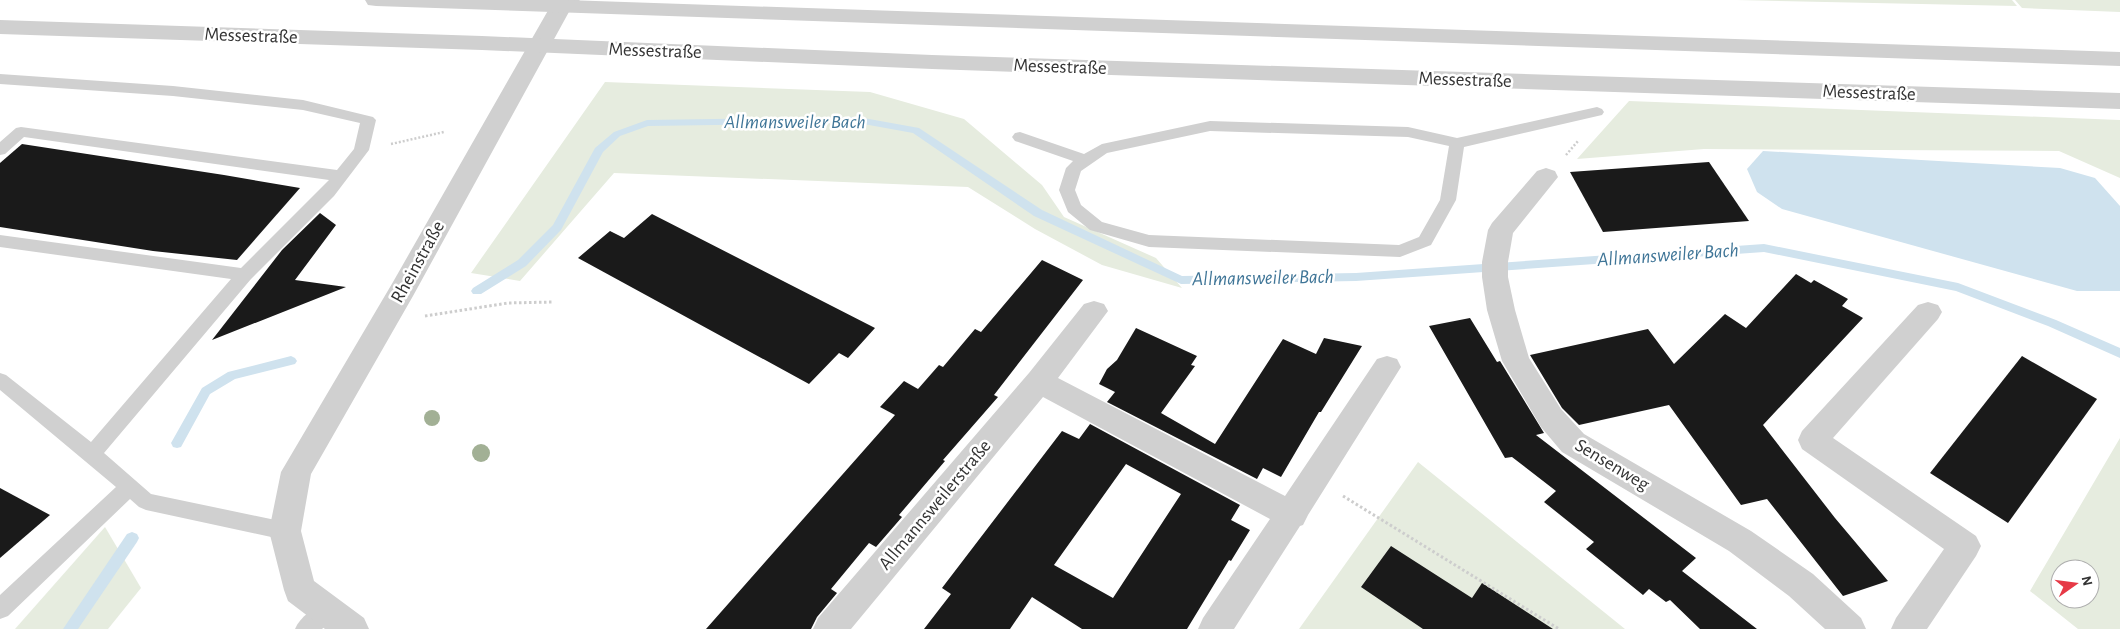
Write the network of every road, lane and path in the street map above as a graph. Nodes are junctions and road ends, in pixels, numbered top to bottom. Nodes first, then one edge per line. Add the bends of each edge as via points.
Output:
1 (376, 0) edge
2 (688, 0) edge
3 (565, 3) edge
4 (710, 12) junction
5 (0, 27) edge
6 (538, 46) junction
7 (2120, 59) edge
8 (0, 79) edge
9 (2120, 101) edge
10 (1596, 112) joint
11 (444, 132) dead end
12 (1020, 137) dead end
13 (398, 143) dead end
14 (1457, 143) junction
15 (2, 146) edge
16 (1086, 160) junction
17 (341, 176) junction
18 (1546, 176) joint
19 (0, 241) edge
20 (245, 275) junction
21 (553, 302) dead end
22 (1094, 311) dead end
23 (1928, 312) dead end
24 (424, 316) dead end
25 (1388, 367) dead end
26 (0, 380) edge
27 (1039, 381) junction
28 (92, 454) junction
29 (1314, 478) junction
30 (129, 488) junction
31 (1292, 515) junction
32 (285, 531) junction
33 (0, 610) edge
34 (328, 623) edge
35 (830, 629) edge
36 (1215, 629) edge
37 (1559, 629) edge
38 (1849, 629) edge
39 (1908, 629) edge

1 - 3 street
2 - 4 street
3 - 4 street
3 - 6 street, Rheinstraße
4 - 7 street
5 - 6 street, Messestraße
6 - 9 street, Messestraße
6 - 32 street, Rheinstraße via 403,289 296,472
8 - 17 lane via 303,105 368,120 361,150
10 - 14 lane
10 - 18 path via 1575,145
11 - 13 path
12 - 16 lane
14 - 16 lane via 1408,132 1210,126 1102,149
14 - 16 lane via 1448,200 1425,241 1400,251 1149,241 1096,226 1074,208 1067,190 1074,168
15 - 17 lane via 21,132
17 - 20 lane
18 - 38 street, Sensenweg via 1501,230 1495,270 1501,310 1516,360 1551,418 1573,442 1740,541 1801,585
19 - 20 lane
20 - 28 lane
21 - 24 path via 508,302
22 - 27 street, Allmannsweilerstraße
23 - 39 street via 1813,440 1965,546
25 - 29 street
26 - 28 lane
27 - 31 street
27 - 35 street, Allmannsweilerstraße
28 - 30 lane
29 - 31 street
29 - 37 path
30 - 32 lane via 146,501
30 - 33 lane
31 - 36 street
32 - 34 street via 300,590

